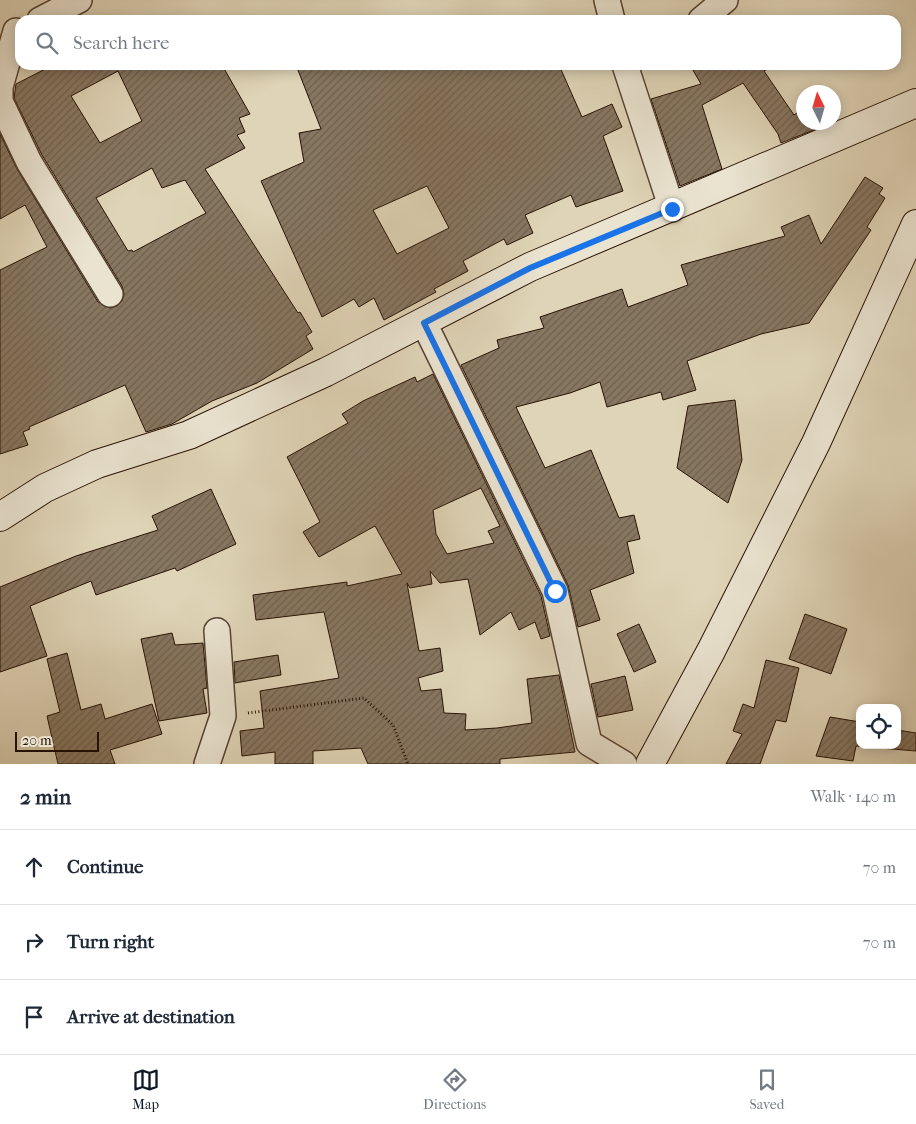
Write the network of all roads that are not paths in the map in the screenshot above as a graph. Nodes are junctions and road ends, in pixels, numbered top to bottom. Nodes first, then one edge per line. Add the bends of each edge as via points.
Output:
1 (79, 0) edge
2 (607, 0) edge
3 (725, 0) edge
4 (50, 15) edge
5 (611, 15) edge
6 (707, 15) edge
7 (12, 32) edge
8 (634, 70) edge
9 (916, 104) edge
10 (672, 209) junction
11 (916, 224) edge
12 (110, 294) dead end
13 (424, 323) junction
14 (0, 517) edge
15 (217, 631) dead end
16 (207, 764) edge
17 (624, 764) edge
18 (650, 764) edge

1 - 4 street
2 - 5 street
3 - 6 street
7 - 12 street via 0,101 29,162
8 - 10 street
9 - 10 street
10 - 13 street via 530,268
11 - 18 street via 816,443
13 - 14 street via 189,435 97,464 45,488
13 - 17 street via 555,591 589,742
15 - 16 street via 223,716

